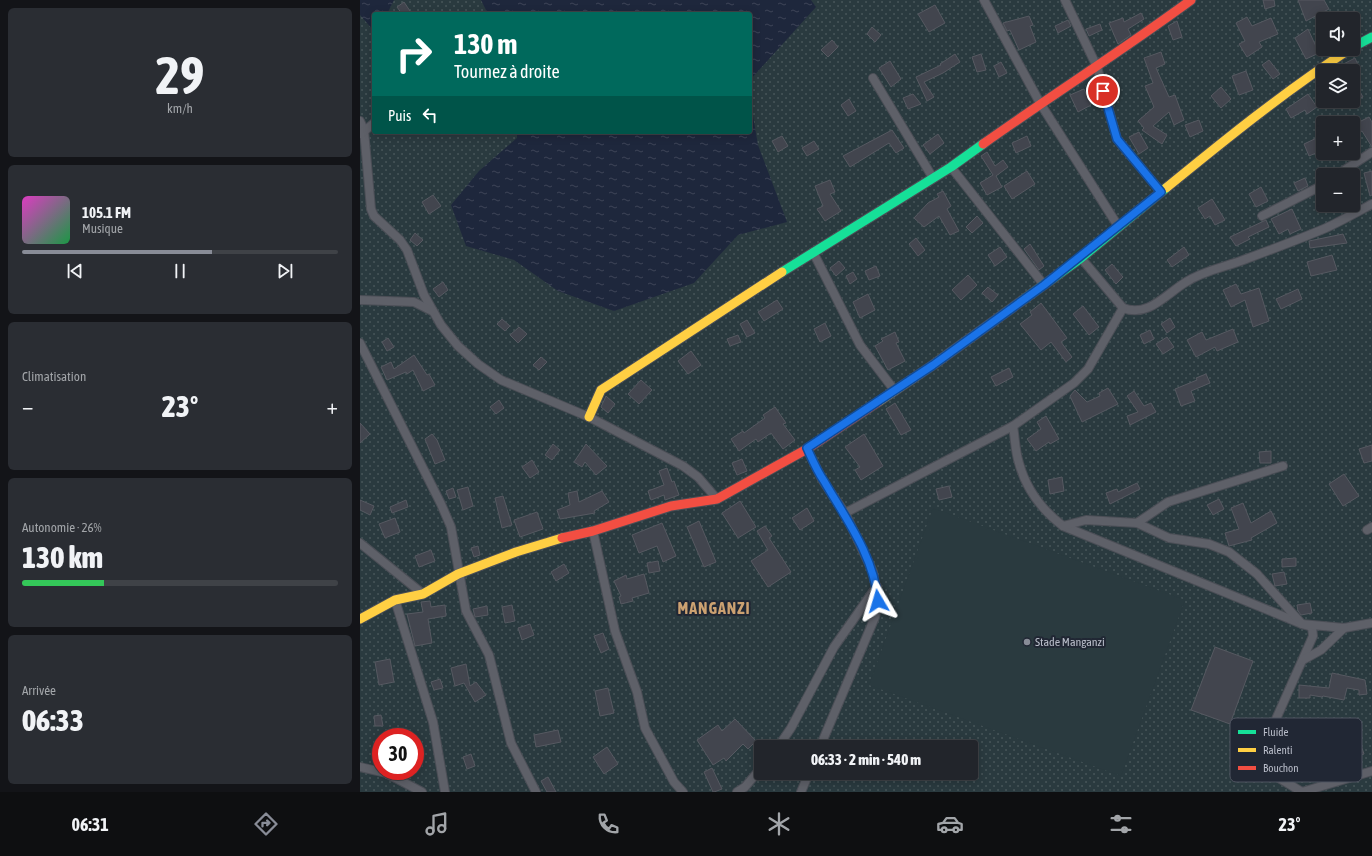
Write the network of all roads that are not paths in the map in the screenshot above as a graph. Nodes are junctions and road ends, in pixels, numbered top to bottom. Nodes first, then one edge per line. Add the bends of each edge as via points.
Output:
1 (984, 0) edge
2 (1064, 0) edge
3 (1191, 0) edge
4 (1372, 37) edge
5 (1360, 43) edge
6 (1339, 56) edge
7 (1097, 67) junction
8 (873, 78) dead end
9 (1040, 103) junction
10 (360, 121) edge
11 (372, 125) edge
12 (362, 133) edge
13 (1372, 152) edge
14 (951, 167) junction
15 (1348, 168) edge
16 (933, 178) junction
17 (1316, 189) edge
18 (1161, 192) junction
19 (1372, 204) edge
20 (1262, 216) dead end
21 (1118, 226) junction
22 (813, 252) junction
23 (1080, 258) junction
24 (1044, 285) junction
25 (360, 300) edge
26 (1123, 308) junction
27 (433, 312) junction
28 (360, 343) edge
29 (895, 391) junction
30 (589, 417) junction
31 (1013, 426) junction
32 (807, 448) junction
33 (1283, 466) dead end
34 (717, 499) junction
35 (845, 513) junction
36 (1137, 523) junction
37 (1063, 526) junction
38 (593, 531) junction
39 (360, 543) edge
40 (458, 574) junction
41 (876, 586) junction
42 (423, 594) junction
43 (395, 600) junction
44 (360, 619) edge
45 (1372, 623) edge
46 (1302, 624) junction
47 (1344, 628) junction
48 (1302, 660) junction
49 (1276, 718) edge
50 (783, 740) edge
51 (823, 740) edge
52 (360, 767) edge
53 (1372, 771) edge
54 (1362, 774) edge
55 (754, 776) edge
56 (805, 780) edge
57 (1285, 782) edge
58 (1335, 782) edge
59 (422, 792) edge
60 (445, 792) edge
61 (536, 792) edge
62 (683, 792) edge
63 (737, 792) edge
64 (801, 792) edge
65 (1302, 792) edge

1 - 9 street
2 - 7 street
3 - 7 main road
4 - 5 main road
6 - 18 main road via 1257,114
7 - 9 main road
7 - 18 street via 1117,139
8 - 16 street
9 - 14 main road
9 - 21 street
10 - 12 street
11 - 12 street
12 - 27 street via 371,209 374,216 408,250
13 - 15 street
14 - 16 main road
14 - 24 street
16 - 22 main road
17 - 20 street
18 - 21 main road
19 - 26 street via 1326,228 1208,271 1187,281 1149,308 1133,312
21 - 23 main road
22 - 29 street via 860,345
22 - 30 main road via 601,390
23 - 24 main road
23 - 26 street
24 - 29 main road
25 - 27 street via 414,302
26 - 31 street via 1088,369 1074,383
27 - 30 street via 458,346 501,380
28 - 40 street via 451,527
29 - 32 main road
30 - 34 street via 683,466 698,477
31 - 35 street
31 - 37 street via 1018,463 1030,489 1046,514
32 - 34 main road
32 - 35 street
33 - 36 street via 1168,502
34 - 38 main road via 671,506
35 - 41 street via 873,572
36 - 37 street via 1086,520
36 - 46 street via 1169,538 1209,544 1229,552 1257,574
37 - 46 street
38 - 40 main road via 556,539
38 - 62 street via 615,631 637,692 645,728 674,782
39 - 42 street
40 - 42 main road
40 - 61 street via 466,611 489,655 511,743
41 - 50 street via 834,647
41 - 51 street via 878,601 875,617
42 - 43 main road
43 - 44 main road
43 - 60 street via 433,722
45 - 47 street
46 - 47 street
46 - 48 street via 1312,626 1313,636
47 - 48 street via 1321,650
48 - 49 street
52 - 59 street via 386,773
53 - 54 street
55 - 63 street
56 - 64 street
57 - 65 street
58 - 65 street

